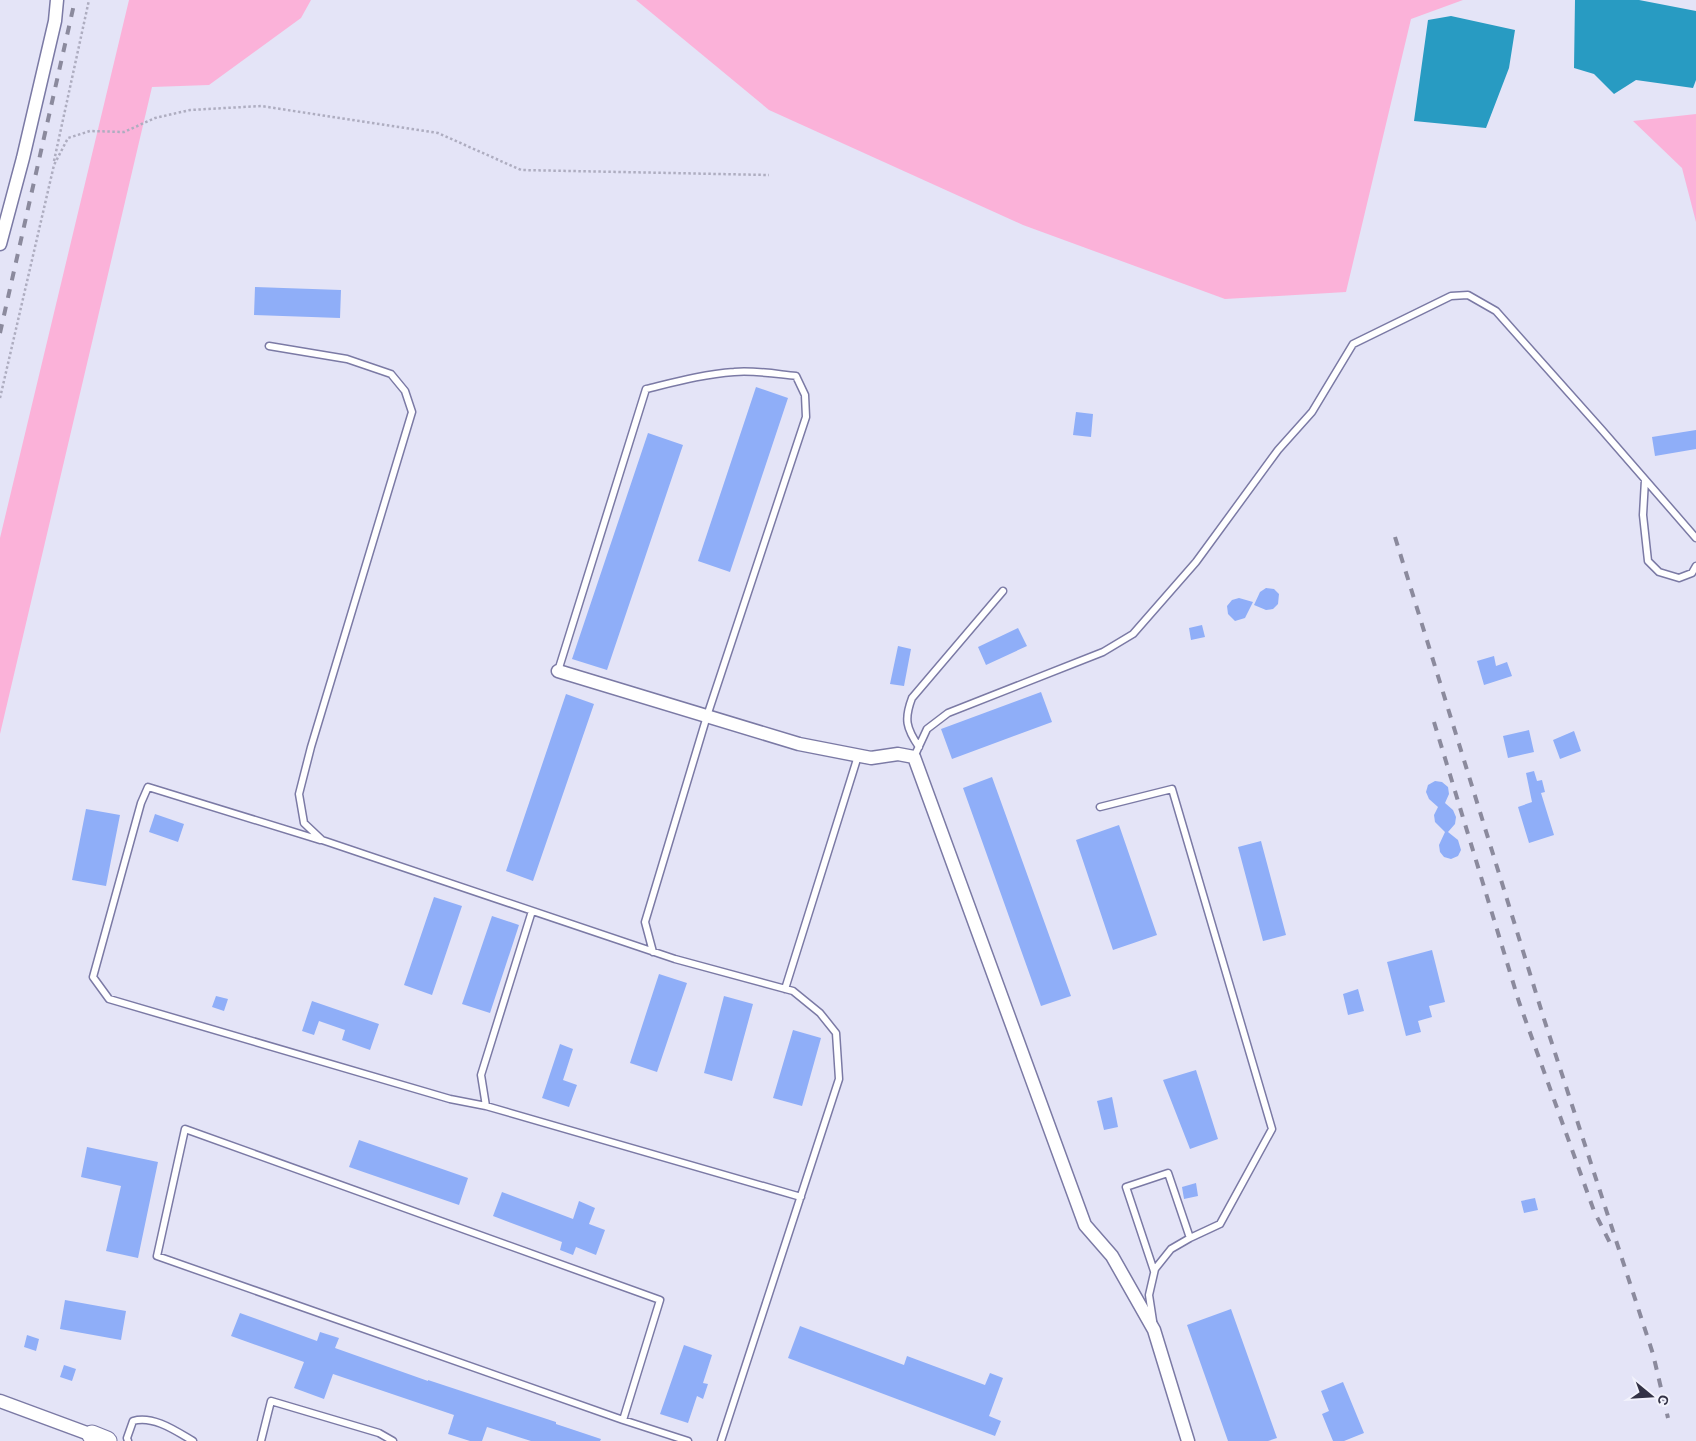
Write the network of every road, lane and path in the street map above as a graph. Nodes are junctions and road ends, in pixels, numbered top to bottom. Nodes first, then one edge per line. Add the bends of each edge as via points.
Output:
1 (57, 0) edge
2 (89, 0) edge
3 (54, 165) junction
4 (769, 175) dead end
5 (0, 244) edge
6 (269, 346) dead end
7 (0, 398) edge
8 (1645, 480) junction
9 (1696, 538) edge
10 (1696, 566) edge
11 (1003, 591) dead end
12 (558, 671) joint
13 (707, 716) junction
14 (917, 752) junction
15 (858, 756) junction
16 (1100, 807) dead end
17 (322, 840) junction
18 (532, 911) junction
19 (653, 952) junction
20 (785, 989) junction
21 (486, 1106) junction
22 (801, 1197) junction
23 (1190, 1238) junction
24 (1154, 1271) junction
25 (1154, 1330) junction
26 (0, 1401) edge
27 (623, 1420) junction
28 (96, 1439) edge
29 (128, 1441) edge
30 (193, 1441) edge
31 (261, 1441) edge
32 (393, 1441) edge
33 (688, 1441) edge
34 (721, 1441) edge
35 (1188, 1441) edge

1 - 5 street via 24,158
2 - 3 path
3 - 4 path via 68,138 90,131 124,132 155,118 190,110 261,106 438,133 520,170
3 - 7 path
6 - 17 lane via 347,359 391,374 405,391 412,412 310,748 299,794 304,823
8 - 9 lane
8 - 10 lane via 1643,515 1648,561 1658,572 1679,578 1692,573
8 - 14 lane via 1496,311 1468,295 1451,296 1354,344 1312,412 1278,450 1196,562 1133,634 1103,652 948,713 927,729
11 - 14 lane via 912,698 906,714
12 - 13 street
12 - 13 lane via 646,389 734,372 796,376 805,395 806,417
13 - 15 street via 799,744
13 - 19 lane via 645,922
14 - 15 street via 871,758
14 - 25 street via 1085,1225 1112,1256
15 - 20 lane
16 - 23 lane via 1172,789 1272,1129 1220,1224
17 - 18 lane
17 - 21 lane via 148,787 93,977 109,999 450,1099
18 - 19 lane
18 - 21 lane via 481,1075
19 - 20 lane
20 - 22 lane via 793,991 820,1013 836,1033 839,1079
21 - 22 lane
22 - 34 lane
23 - 24 lane via 1171,1249
23 - 24 lane via 1168,1173 1126,1187
24 - 25 lane via 1149,1295
25 - 35 street
26 - 28 street
27 - 27 lane via 157,1256 185,1129 660,1300
27 - 33 lane
29 - 30 lane via 133,1421 140,1419 158,1422
31 - 32 lane via 271,1401 379,1433

